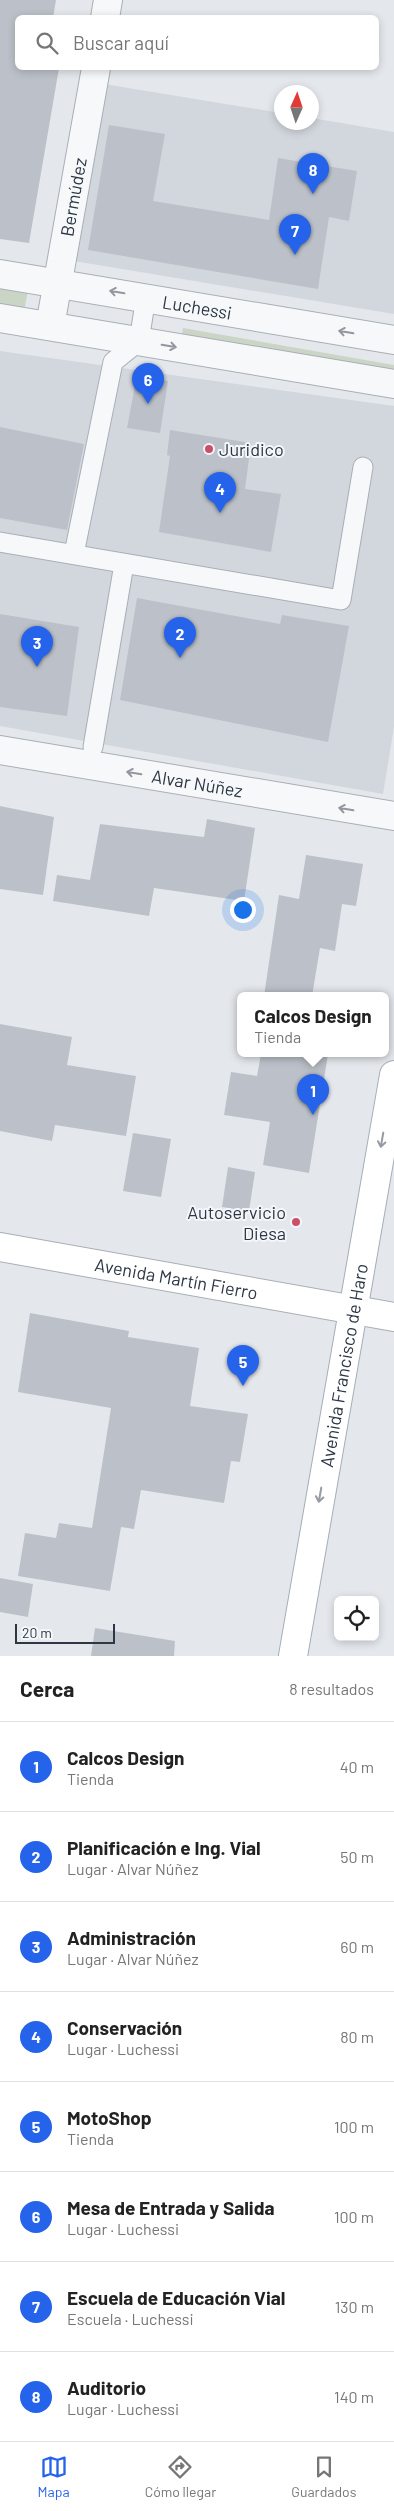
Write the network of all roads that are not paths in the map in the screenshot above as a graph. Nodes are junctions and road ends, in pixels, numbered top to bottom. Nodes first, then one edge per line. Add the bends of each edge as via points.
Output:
1 (108, 0) edge
2 (105, 15) edge
3 (96, 70) edge
4 (0, 274) edge
5 (58, 282) junction
6 (146, 297) junction
7 (0, 318) edge
8 (50, 326) junction
9 (394, 340) edge
10 (139, 341) junction
11 (394, 384) edge
12 (363, 467) dead end
13 (0, 542) edge
14 (74, 554) junction
15 (124, 564) junction
16 (93, 747) dead end
17 (0, 750) edge
18 (394, 816) edge
19 (394, 1075) edge
20 (0, 1247) edge
21 (352, 1309) junction
22 (394, 1317) edge
23 (293, 1656) edge

1 - 2 street
3 - 5 street, Bermúdez
4 - 5 street, Luchessi
6 -> 5 street, Luchessi
5 - 8 street, Bermúdez
9 -> 6 street, Luchessi
6 - 10 lane
7 - 8 street
8 - 10 street
10 -> 11 street
10 - 14 lane via 113,362
12 - 15 lane via 341,600
13 - 14 lane
14 - 15 lane
15 - 16 lane
18 -> 17 street, Alvar Núñez
19 -> 21 main road, Avenida Francisco de Haro
20 - 21 main road, Avenida Martín Fierro
21 - 22 main road, Avenida Martín Fierro
21 -> 23 main road, Avenida Francisco de Haro

